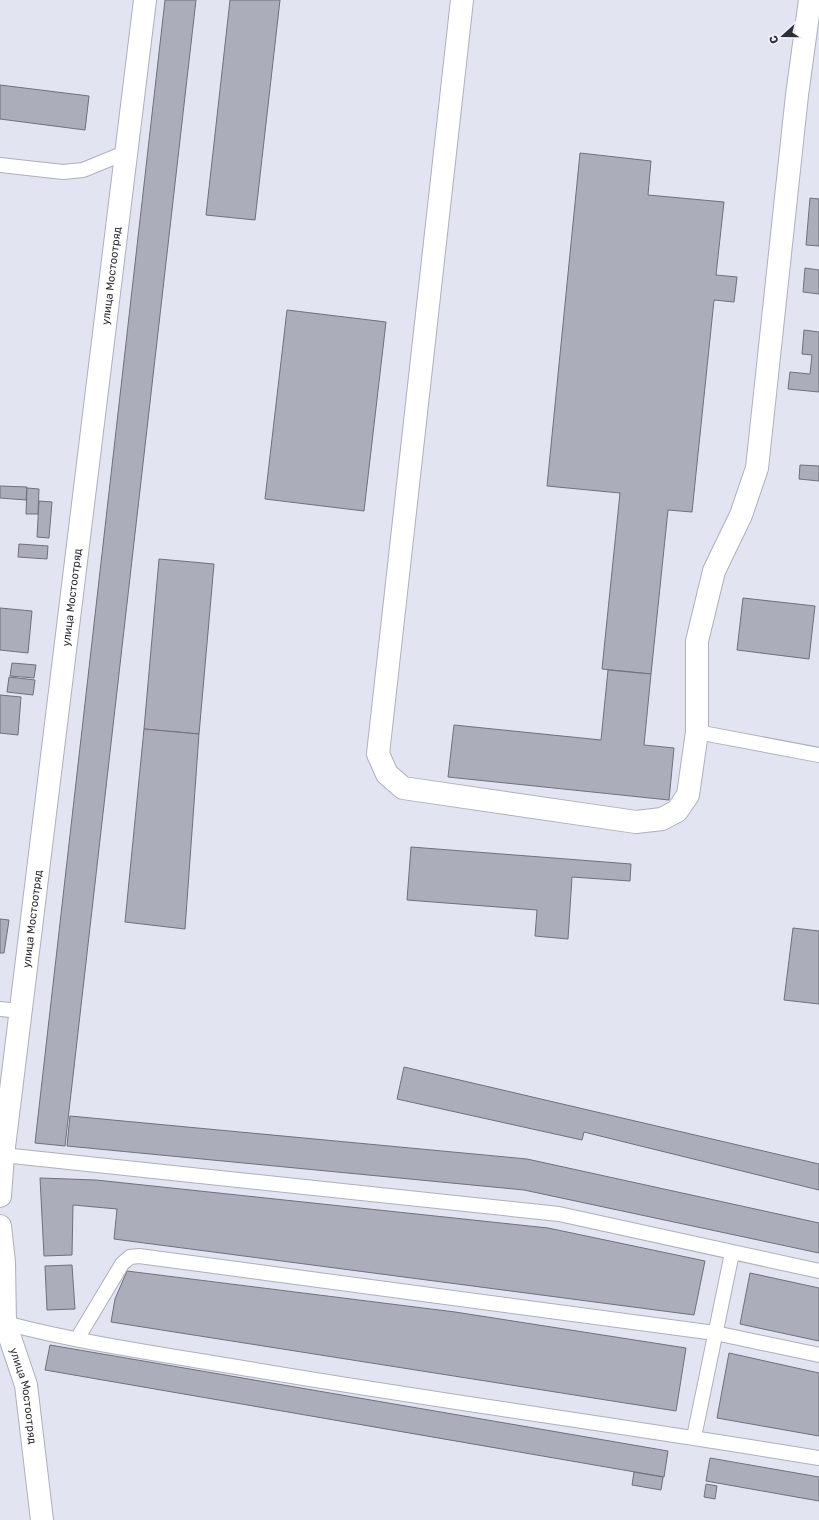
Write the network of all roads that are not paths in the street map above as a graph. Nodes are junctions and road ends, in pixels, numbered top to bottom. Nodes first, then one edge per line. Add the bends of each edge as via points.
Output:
1 (145, 0) edge
2 (462, 0) edge
3 (810, 0) edge
4 (127, 152) junction
5 (0, 165) edge
6 (697, 732) junction
7 (819, 756) edge
8 (0, 1009) edge
9 (21, 1011) junction
10 (3, 1155) junction
11 (0, 1196) edge
12 (0, 1226) edge
13 (732, 1253) junction
14 (819, 1271) edge
15 (5, 1323) junction
16 (715, 1334) junction
17 (77, 1339) junction
18 (819, 1355) edge
19 (694, 1438) junction
20 (819, 1458) edge
21 (42, 1520) edge

1 - 4 street, улица Мостоотряд
2 - 6 street via 378,754 387,774 402,788 636,822 662,819 677,811 688,795
3 - 6 street via 797,95 757,468 741,515 714,571 697,641
4 - 5 lane via 83,170 63,172
4 - 9 street, улица Мостоотряд
6 - 7 lane
8 - 9 lane
9 - 10 street, улица Мостоотряд
10 - 11 street, улица Мостоотряд
10 - 13 lane via 559,1214
12 - 15 street, улица Мостоотряд via 4,1262
13 - 14 lane
13 - 16 lane
15 - 17 lane
15 - 21 street, улица Мостоотряд via 26,1385
16 - 17 lane via 139,1256 130,1257 122,1264
16 - 18 lane
16 - 19 lane
17 - 19 lane via 328,1383
19 - 20 lane

